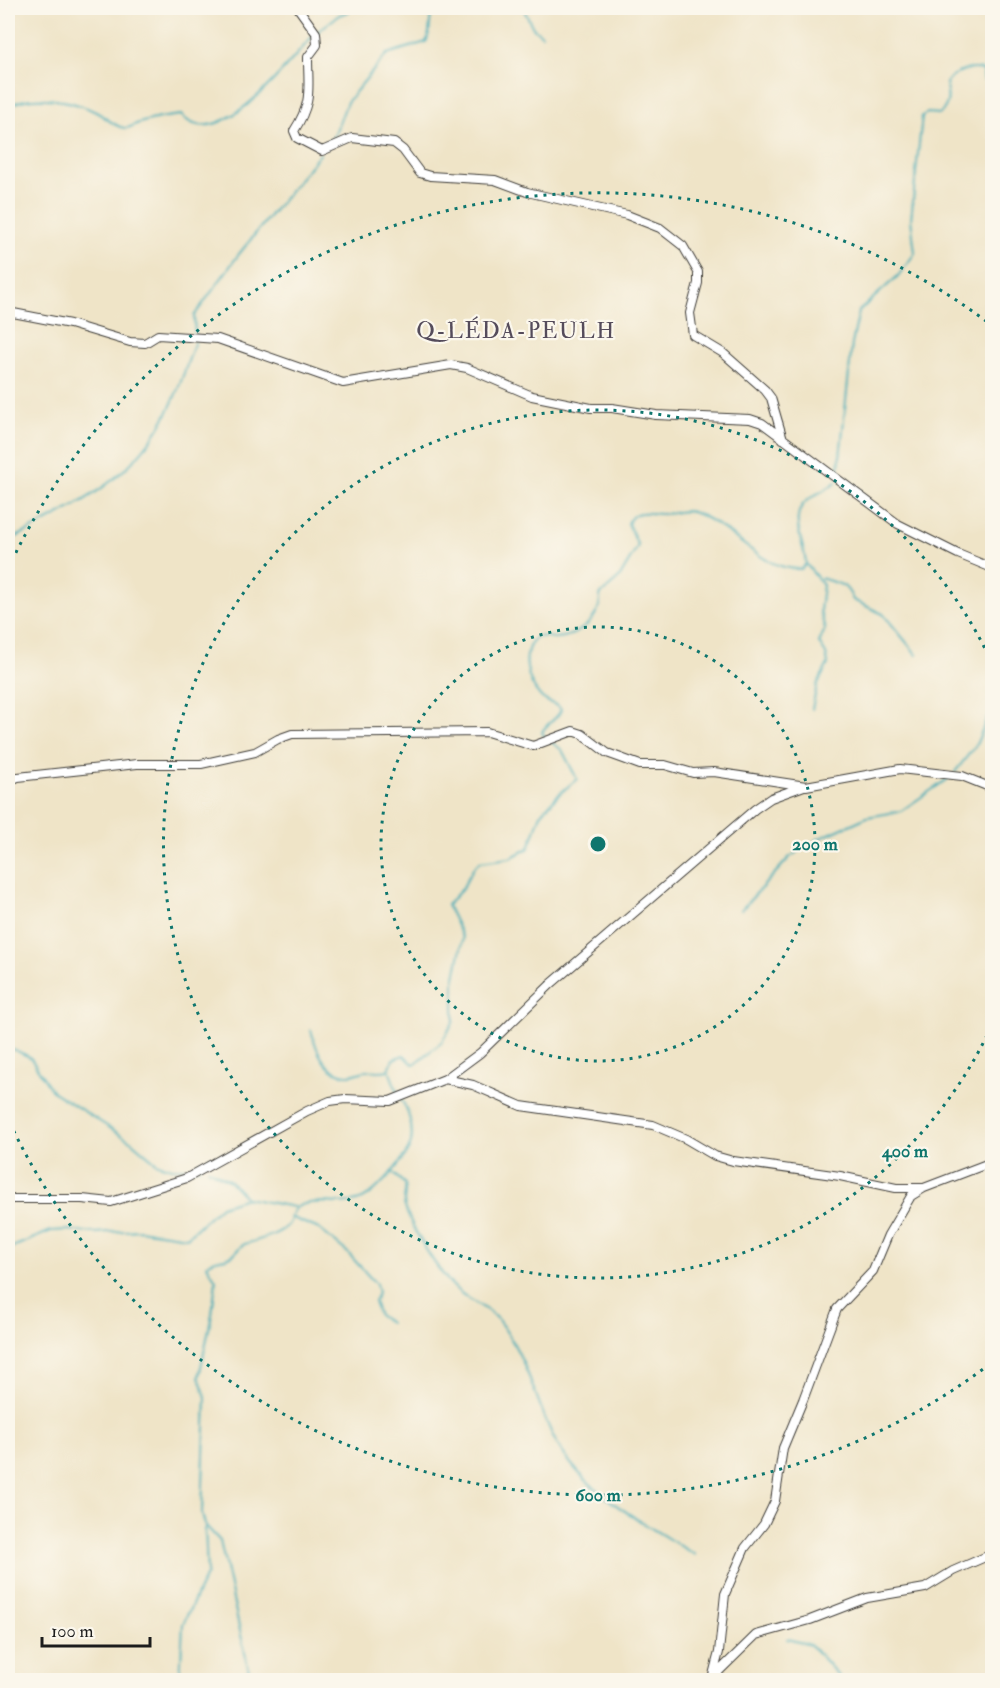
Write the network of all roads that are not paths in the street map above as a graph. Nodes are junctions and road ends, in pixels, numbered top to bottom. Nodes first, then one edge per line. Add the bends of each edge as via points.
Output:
1 (298, 8) edge
2 (8, 312) edge
3 (784, 440) junction
4 (993, 568) edge
5 (8, 781) edge
6 (806, 786) junction
7 (993, 788) edge
8 (445, 1079) junction
9 (993, 1162) edge
10 (924, 1188) junction
11 (8, 1199) edge
12 (993, 1554) edge
13 (711, 1678) edge

1 - 3 street via 316,33 316,45 308,57 311,93 307,111 294,131 297,138 322,151 351,138 394,143 420,173 495,180 527,192 627,215 660,228 683,246 698,272 690,313 693,335 723,353 765,390
2 - 3 street via 70,324 130,342 145,342 158,335 218,339 343,383 451,365 532,396 591,408 750,419
3 - 4 street via 898,524
5 - 6 street via 137,764 201,764 255,753 292,734 487,732 533,746 573,731 607,753 640,765 665,765 693,774 714,772
6 - 7 street via 900,769 962,776
6 - 8 street via 755,808 551,984 480,1053
8 - 10 street via 473,1084 521,1106 653,1125 733,1161 896,1188
8 - 11 street via 390,1101 330,1101 187,1178 111,1202
9 - 10 street
10 - 13 street via 905,1203 873,1271 832,1318 783,1448 775,1502 745,1548 725,1594 719,1652
12 - 13 street via 953,1570 925,1588 867,1598 800,1624 756,1635

